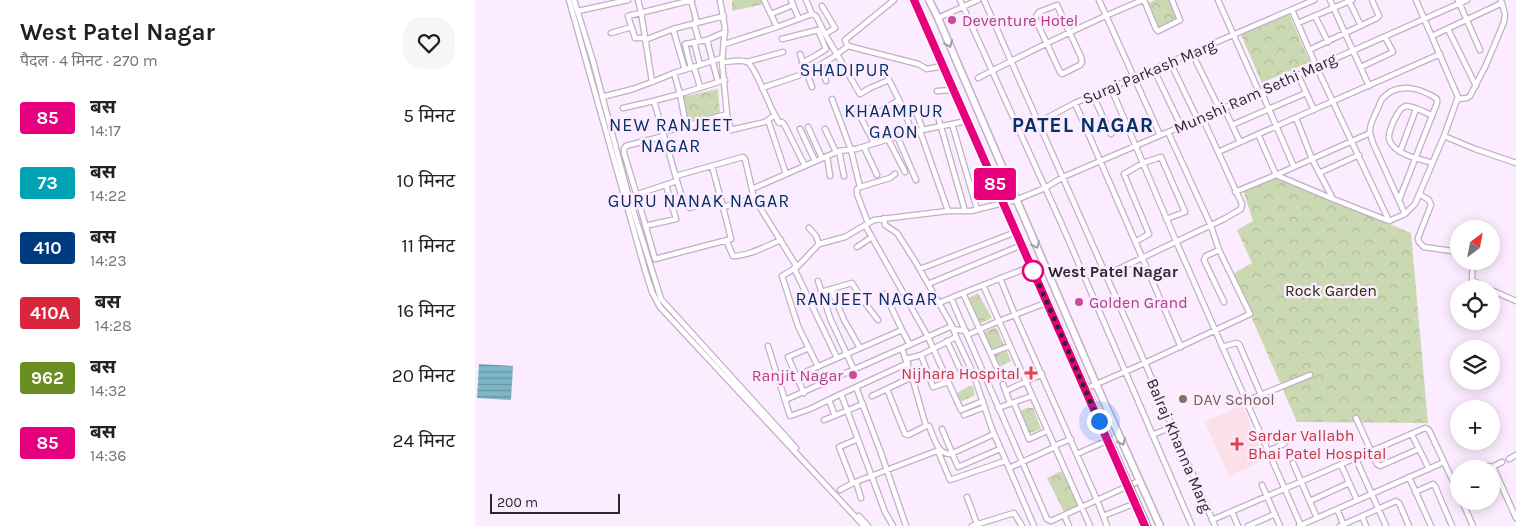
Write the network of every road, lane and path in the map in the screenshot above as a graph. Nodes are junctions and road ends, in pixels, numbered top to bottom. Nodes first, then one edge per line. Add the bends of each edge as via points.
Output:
1 (569, 0) edge
2 (574, 0) edge
3 (628, 0) edge
4 (638, 0) edge
5 (691, 0) edge
6 (720, 0) edge
7 (764, 0) edge
8 (806, 0) edge
9 (893, 0) edge
10 (913, 0) edge
11 (929, 0) edge
12 (960, 0) edge
13 (978, 0) edge
14 (984, 0) edge
15 (1099, 0) edge
16 (1144, 0) edge
17 (1172, 0) edge
18 (1218, 0) edge
19 (1314, 0) edge
20 (1330, 0) edge
21 (1372, 0) edge
22 (1416, 0) edge
23 (1467, 0) edge
24 (1350, 1) edge
25 (1501, 1) edge
26 (792, 2) edge
27 (1459, 2) edge
28 (822, 6) dead end
29 (964, 7) junction
30 (1334, 8) junction
31 (1292, 10) junction
32 (577, 11) junction
33 (642, 13) junction
34 (771, 14) junction
35 (812, 14) junction
36 (1106, 15) junction
37 (724, 16) junction
38 (1315, 16) junction
39 (938, 18) junction
40 (799, 19) junction
41 (1425, 19) junction
42 (1467, 20) junction
43 (695, 23) junction
44 (1298, 24) junction
45 (1361, 26) junction
46 (632, 27) junction
47 (777, 27) junction
48 (673, 29) junction
49 (1448, 29) junction
50 (725, 32) junction
51 (611, 33) dead end
52 (1070, 33) junction
53 (825, 34) junction
54 (1345, 34) junction
55 (1234, 36) junction
56 (1432, 36) junction
57 (1385, 37) junction
58 (645, 39) junction
59 (782, 39) dead end
60 (707, 40) junction
61 (696, 42) junction
62 (1328, 42) junction
63 (725, 44) junction
64 (1046, 44) junction
65 (848, 46) junction
66 (1309, 50) junction
67 (1480, 50) dead end
68 (1353, 51) junction
69 (783, 52) dead end
70 (1192, 53) junction
71 (799, 54) dead end
72 (838, 54) junction
73 (1440, 54) junction
74 (722, 60) junction
75 (1011, 60) junction
76 (712, 61) junction
77 (747, 62) junction
78 (1170, 62) junction
79 (803, 63) junction
80 (820, 65) junction
81 (943, 66) junction
82 (1316, 66) junction
83 (692, 67) junction
84 (1361, 67) junction
85 (1154, 70) junction
86 (992, 71) junction
87 (674, 73) junction
88 (806, 73) junction
89 (1298, 75) junction
90 (978, 78) dead end
91 (1135, 78) junction
92 (725, 80) junction
93 (826, 81) dead end
94 (652, 82) junction
95 (718, 82) junction
96 (1369, 86) junction
97 (1476, 86) junction
98 (812, 87) dead end
99 (700, 88) junction
100 (762, 88) junction
101 (1111, 88) junction
102 (953, 90) junction
103 (937, 91) dead end
104 (1260, 92) junction
105 (1306, 93) junction
106 (680, 94) junction
107 (1093, 96) junction
108 (602, 97) junction
109 (831, 99) dead end
110 (1457, 99) junction
111 (899, 100) junction
112 (654, 101) junction
113 (1333, 102) junction
114 (1075, 103) junction
115 (935, 106) dead end
116 (623, 108) dead end
117 (1222, 109) junction
118 (1269, 109) junction
119 (1416, 109) junction
120 (915, 110) dead end
121 (1314, 110) junction
122 (727, 114) junction
123 (775, 115) junction
124 (1431, 115) junction
125 (1200, 118) junction
126 (1296, 118) junction
127 (767, 120) junction
128 (967, 120) junction
129 (1039, 122) junction
130 (952, 124) junction
131 (1232, 125) junction
132 (686, 126) junction
133 (941, 126) junction
134 (1181, 126) junction
135 (1277, 126) junction
136 (808, 127) dead end
137 (800, 129) dead end
138 (825, 129) dead end
139 (921, 130) junction
140 (912, 132) junction
141 (1168, 132) junction
142 (1370, 133) junction
143 (663, 134) junction
144 (1111, 134) dead end
145 (1258, 134) junction
146 (1160, 135) junction
147 (897, 136) junction
148 (1444, 136) junction
149 (889, 139) junction
150 (1351, 141) junction
151 (1240, 142) junction
152 (874, 143) junction
153 (1136, 146) junction
154 (864, 147) junction
155 (851, 150) junction
156 (837, 152) junction
157 (1219, 152) junction
158 (1400, 152) junction
159 (1359, 155) junction
160 (824, 157) junction
161 (1416, 157) junction
162 (1312, 159) junction
163 (815, 161) junction
164 (1099, 162) junction
165 (1432, 163) junction
166 (1516, 163) edge
167 (1143, 164) junction
168 (712, 166) junction
169 (805, 166) junction
170 (1294, 167) junction
171 (905, 172) dead end
172 (1319, 173) junction
173 (786, 174) junction
174 (895, 174) dead end
175 (877, 175) dead end
176 (1276, 175) junction
177 (830, 176) dead end
178 (844, 176) dead end
179 (1063, 177) junction
180 (677, 178) junction
181 (916, 180) dead end
182 (666, 185) junction
183 (860, 187) junction
184 (1045, 188) junction
185 (753, 189) junction
186 (1235, 192) junction
187 (1419, 194) junction
188 (637, 196) junction
189 (720, 198) junction
190 (754, 198) junction
191 (1333, 199) junction
192 (1017, 200) junction
193 (1399, 200) junction
194 (1003, 204) junction
195 (723, 208) junction
196 (977, 209) junction
197 (948, 211) junction
198 (965, 211) junction
199 (1405, 214) junction
200 (883, 218) junction
201 (1166, 219) junction
202 (1389, 221) junction
203 (867, 224) junction
204 (645, 226) junction
205 (1211, 226) junction
206 (809, 228) dead end
207 (1016, 232) junction
208 (872, 237) junction
209 (726, 240) junction
210 (781, 240) junction
211 (1175, 241) junction
212 (1135, 242) junction
213 (819, 244) junction
214 (1022, 245) junction
215 (857, 247) dead end
216 (1219, 250) junction
217 (1450, 251) edge
218 (1142, 258) junction
219 (795, 268) junction
220 (1027, 268) dead end
221 (920, 269) junction
222 (1106, 275) junction
223 (1000, 278) junction
224 (818, 281) dead end
225 (928, 284) junction
226 (983, 285) junction
227 (831, 289) junction
228 (821, 292) junction
229 (963, 293) junction
230 (885, 294) dead end
231 (1500, 294) edge
232 (951, 298) junction
233 (1516, 301) edge
234 (1224, 302) dead end
235 (939, 303) junction
236 (1043, 304) dead end
237 (1015, 315) junction
238 (878, 320) dead end
239 (999, 320) junction
240 (952, 328) junction
241 (980, 329) junction
242 (902, 330) junction
243 (1215, 331) junction
244 (967, 333) junction
245 (928, 337) junction
246 (956, 337) junction
247 (947, 341) junction
248 (910, 345) junction
249 (768, 346) dead end
250 (1010, 346) junction
251 (1181, 347) junction
252 (1222, 347) junction
253 (809, 348) junction
254 (860, 348) junction
255 (933, 348) junction
256 (902, 349) junction
257 (846, 354) junction
258 (991, 354) junction
259 (921, 355) junction
260 (837, 358) junction
261 (907, 361) junction
262 (1145, 363) junction
263 (818, 367) junction
264 (854, 370) junction
265 (961, 371) dead end
266 (999, 372) dead end
267 (1125, 372) junction
268 (1042, 374) junction
269 (1310, 375) dead end
270 (796, 376) junction
271 (913, 377) junction
272 (947, 382) junction
273 (1026, 382) junction
274 (1003, 384) dead end
275 (1096, 384) junction
276 (856, 387) junction
277 (887, 389) junction
278 (1085, 389) junction
279 (1005, 391) junction
280 (803, 393) junction
281 (841, 394) junction
282 (1261, 395) junction
283 (872, 396) dead end
284 (1032, 396) junction
285 (785, 400) junction
286 (829, 400) junction
287 (1246, 401) junction
288 (983, 402) junction
289 (1012, 403) junction
290 (863, 404) junction
291 (985, 408) junction
292 (998, 408) junction
293 (848, 411) junction
294 (964, 415) dead end
295 (835, 416) junction
296 (1355, 418) dead end
297 (825, 420) dead end
298 (926, 426) junction
299 (1172, 427) junction
300 (942, 430) dead end
301 (1047, 430) junction
302 (994, 434) junction
303 (1152, 435) junction
304 (1412, 435) junction
305 (858, 439) junction
306 (1071, 439) junction
307 (1104, 442) dead end
308 (1285, 444) dead end
309 (1055, 447) junction
310 (1000, 449) junction
311 (1419, 449) junction
312 (939, 450) junction
313 (1268, 451) junction
314 (1371, 452) junction
315 (952, 453) junction
316 (1077, 454) junction
317 (1516, 455) edge
318 (1356, 458) junction
319 (1509, 459) dead end
320 (1005, 461) junction
321 (1444, 462) junction
322 (1022, 463) junction
323 (1293, 463) dead end
324 (1341, 465) junction
325 (1009, 468) junction
326 (1429, 468) junction
327 (887, 471) junction
328 (872, 476) junction
329 (1450, 476) edge
330 (1409, 478) junction
331 (1139, 481) junction
332 (1301, 482) junction
333 (855, 483) junction
334 (1349, 483) junction
335 (1500, 484) edge
336 (1262, 485) dead end
337 (1127, 486) junction
338 (1285, 489) junction
339 (839, 490) dead end
340 (1415, 492) junction
341 (1372, 494) junction
342 (1267, 496) junction
343 (967, 497) dead end
344 (861, 498) dead end
345 (1097, 500) junction
346 (1357, 500) junction
347 (1310, 501) junction
348 (1131, 505) dead end
349 (1082, 507) junction
350 (1026, 508) junction
351 (1378, 508) junction
352 (1337, 509) junction
353 (1466, 510) edge
354 (1232, 512) junction
355 (1014, 513) junction
356 (1275, 514) junction
357 (1064, 515) junction
358 (1103, 516) junction
359 (1361, 516) junction
360 (1317, 518) junction
361 (1516, 518) edge
362 (1212, 520) junction
363 (1049, 521) junction
364 (974, 525) edge
365 (1342, 525) edge
366 (864, 526) edge
367 (869, 526) edge
368 (893, 526) edge
369 (905, 526) edge
370 (1021, 526) edge
371 (1034, 526) edge
372 (1051, 526) edge
373 (1069, 526) edge
374 (1090, 526) edge
375 (1107, 526) edge
376 (1145, 526) edge
377 (1159, 526) edge
378 (1192, 526) edge
379 (1215, 526) edge
380 (1238, 526) edge
381 (1248, 526) edge
382 (1280, 526) edge
383 (1301, 526) edge
384 (1366, 526) edge
385 (1386, 526) edge
386 (1409, 526) edge
387 (1431, 526) edge
388 (1452, 526) edge
389 (1473, 526) edge

1 - 366 street via 655,300
2 - 32 street
3 - 32 street
4 - 33 street
5 - 33 street
5 - 43 street
6 - 37 street
7 - 34 street
8 - 35 street
9 - 65 street via 845,40
10 - 81 main road
11 - 39 main road
12 - 29 street
13 - 29 street
14 - 75 street, Balraj Khanna Marg
15 - 36 street
16 - 17 street via 1158,31 1180,20
16 - 36 street
18 - 55 street
19 - 31 street, Suraj Parkash Marg
20 - 30 street
21 - 45 street via 1379,16
22 - 41 street
23 - 27 street, Munshi Ram Sethi Marg
24 - 30 street
24 - 45 street
25 - 42 street
25 - 97 street via 1505,22
26 - 34 street
26 - 40 street
27 - 41 street, Munshi Ram Sethi Marg
27 - 42 street
28 - 53 street via 835,28
29 - 39 street
29 - 86 street
30 - 38 street
30 - 54 street
31 - 44 street
31 - 55 street, Suraj Parkash Marg
32 - 108 street
33 - 46 street via 628,16
33 - 58 street
34 - 47 street
35 - 40 street
35 - 53 street via 817,16
36 - 52 street
36 - 91 street
37 - 43 street
37 - 50 street
38 - 44 street
38 - 62 street
39 -> 192 main road
40 - 47 street
41 - 56 street
41 - 57 street, Munshi Ram Sethi Marg
42 - 49 street
42 - 67 street
43 - 48 street
43 - 61 street
44 - 66 street
45 - 54 street
46 - 51 street
46 - 58 street via 635,38
47 - 63 street
48 - 58 street
48 - 83 street
49 - 56 street
49 - 97 street
50 - 60 street
50 - 63 street
52 - 64 street
52 - 64 street via 1057,5 1039,12 1035,16 1036,22
52 - 64 street via 1082,62 1065,73 1059,72
53 - 72 street
54 - 62 street
54 - 68 street
55 - 70 street, Suraj Parkash Marg
55 - 104 street
56 - 73 street
57 - 68 street, Munshi Ram Sethi Marg
57 - 84 street via 1393,52
58 - 94 street
59 - 79 street via 817,30 826,49
60 - 61 street
60 - 76 street
61 - 83 street
61 - 83 street via 685,44
62 - 66 street
63 - 74 street
64 - 75 street
65 - 72 street
65 - 81 street via 918,64 927,70
66 - 82 street
68 - 82 street, Munshi Ram Sethi Marg
68 - 84 street
69 - 77 street
70 - 78 street, Suraj Parkash Marg
70 - 117 street
71 - 79 street
72 - 80 street
72 - 111 street via 860,94 889,80
73 - 96 street
73 - 110 street
74 - 76 street
74 - 77 street
74 - 92 street
75 - 86 street
75 - 129 street, Balraj Khanna Marg
76 - 83 street
76 - 95 street
77 - 100 street
78 - 85 street, Suraj Parkash Marg
78 - 125 street
79 - 88 street
80 - 88 street
80 - 93 street
81 - 102 main road
82 - 89 street, Munshi Ram Sethi Marg
82 - 113 street
83 - 87 street
83 - 99 street
84 - 96 street
85 - 91 street, Suraj Parkash Marg
85 - 134 street
86 - 90 street
86 - 184 street
87 - 94 street
87 - 106 street
88 - 98 street
88 - 100 street
89 - 104 street, Munshi Ram Sethi Marg
89 - 105 street
91 - 101 street, Suraj Parkash Marg
91 - 146 street
92 - 95 street
92 - 122 street
94 - 108 street
95 - 99 street
96 - 113 street
97 - 110 street via 1468,98
99 - 106 street
100 - 123 street
101 - 107 street, Suraj Parkash Marg
101 - 153 street
102 - 103 street
102 - 128 main road
104 - 117 street, Munshi Ram Sethi Marg
104 - 118 street
105 - 118 street
105 - 121 street
106 - 112 street
106 - 132 street
107 - 114 street, Suraj Parkash Marg
107 - 144 street
108 - 367 street via 627,194 661,299
109 - 155 street
110 - 148 street
111 - 140 street
111 - 152 street via 878,113 874,107 858,112
112 - 116 street
112 - 143 street
113 - 121 street
113 - 150 street
114 - 129 street, Suraj Parkash Marg
114 - 164 street
115 - 133 street
117 - 125 street, Munshi Ram Sethi Marg
117 - 131 street
118 - 131 street
118 - 135 street
119 - 124 street
119 - 158 street
119 - 158 street via 1401,108 1389,133 1390,143
120 - 139 street
121 - 126 street
122 - 127 street via 731,130
122 - 132 street
123 - 127 street
123 - 169 street via 779,123 784,124
124 - 142 street via 1437,103 1435,98 1410,87 1395,91 1381,100
124 - 161 street
125 - 134 street, Munshi Ram Sethi Marg
125 - 157 street
126 - 135 street
126 - 162 street
127 - 173 street
128 - 130 street
128 - 194 main road
129 - 179 street, Balraj Khanna Marg
130 - 133 street
130 - 196 street
131 - 151 street
132 - 143 street
133 - 139 street
133 - 198 street
134 - 141 street, Munshi Ram Sethi Marg
135 - 145 street
135 - 170 street
136 - 160 street
137 - 163 street
138 - 156 street
139 - 140 street
139 - 197 street
140 - 147 street
141 - 146 street, Munshi Ram Sethi Marg
141 - 205 street
142 - 150 street
142 - 193 street
143 - 180 street
143 - 188 street via 624,149
145 - 151 street
145 - 176 street
146 - 153 street, Munshi Ram Sethi Marg
147 - 149 street
147 - 181 street
148 - 165 street
148 - 166 street
149 - 152 street
149 - 171 street
150 - 159 street
150 - 162 street
151 - 157 street
152 - 154 street
153 - 164 street, Munshi Ram Sethi Marg
153 - 167 street
154 - 155 street
154 - 175 street
155 - 156 street
155 - 183 street
156 - 160 street
156 - 178 street
157 - 186 street
158 - 161 street
159 - 172 street
159 - 202 street
160 - 163 street
160 - 177 street
161 - 165 street
161 - 193 street
162 - 170 street
162 - 172 street
163 - 169 street
164 - 179 street, Munshi Ram Sethi Marg
164 - 212 street
165 - 187 street
167 - 201 street
167 - 201 street via 1161,157 1185,212
167 - 212 street via 1124,174 1149,234
168 - 180 street
168 - 185 street via 744,158
168 - 189 street
169 - 173 street
170 - 176 street
172 - 191 street
173 - 185 street
174 - 183 street
176 - 186 street
176 - 191 street
179 - 184 street, Munshi Ram Sethi Marg
179 - 222 street, Balraj Khanna Marg
180 - 182 street
180 - 189 street via 681,194 690,208
182 - 188 street
182 - 204 street via 676,219
183 - 203 street via 857,192
184 - 192 street, Munshi Ram Sethi Marg
184 - 267 street
185 - 190 street
186 - 205 street via 1242,204 1241,209
187 - 199 street
187 - 217 street via 1431,205 1418,238 1421,245
188 - 204 street
189 - 195 street
190 - 195 street
190 - 210 street
191 - 202 street
192 - 194 street, Munshi Ram Sethi Marg
192 -> 275 main road
193 - 199 street
194 - 196 street, Munshi Ram Sethi Marg
194 - 207 main road
195 - 209 street via 732,238
196 - 198 street, Munshi Ram Sethi Marg
197 - 198 street, Munshi Ram Sethi Marg
197 - 200 street, Munshi Ram Sethi Marg
199 - 202 street
200 - 203 street, Munshi Ram Sethi Marg
200 - 221 street via 885,225 897,233
201 - 211 street
203 - 208 street
203 - 213 street, Munshi Ram Sethi Marg via 845,237
204 - 209 street via 655,259
205 - 211 street
205 - 216 street
206 - 213 street
207 - 214 main road
207 - 221 street
208 - 215 street
208 - 245 street
209 - 210 street via 733,256 736,256
210 - 219 street
211 - 218 street
211 - 243 street
212 - 218 street
213 - 219 street
214 - 225 street
214 - 278 main road
216 - 234 street via 1204,260
216 - 243 street via 1250,314
218 - 222 street
218 - 251 street
219 - 253 street via 782,276 798,326
219 - 260 street
220 - 223 street
221 - 225 street
222 - 262 street, Balraj Khanna Marg
223 - 226 street
223 - 237 street
224 - 228 street
225 - 235 street
226 - 229 street
226 - 239 street
227 - 228 street
227 - 238 street via 852,283
227 - 254 street
228 - 257 street
229 - 232 street
229 - 241 street
230 - 242 street
231 - 233 street
232 - 235 street
232 - 244 street
235 - 240 street
236 - 237 street
237 - 239 street
237 - 268 street
239 - 241 street
239 - 250 street
240 - 244 street
240 - 245 street
240 - 246 street
241 - 244 street
241 - 258 street
242 - 248 street
242 - 254 street
243 - 251 street
243 - 252 street
244 - 292 street
245 - 248 street
245 - 255 street
246 - 247 street
246 - 288 street
247 - 255 street
247 - 265 street
248 - 256 street
249 - 285 street
250 - 258 street
250 - 273 street
251 - 262 street
252 - 282 street via 1239,344
252 - 287 street
253 - 263 street
253 - 270 street via 788,357
254 - 257 street
255 - 259 street
255 - 272 street
256 - 261 street
256 - 264 street
257 - 260 street
257 - 264 street
258 - 266 street
259 - 261 street
259 - 272 street via 933,387
260 - 263 street
261 - 271 street
261 - 276 street
262 - 267 street, Balraj Khanna Marg
262 - 299 street, Balraj Khanna Marg
263 - 270 street
264 - 280 street
267 - 275 street, Balraj Khanna Marg
267 - 303 street
268 - 273 street
268 - 306 street
269 - 282 street
270 - 280 street
271 - 277 street
271 - 298 street
272 - 288 street via 961,410
273 - 279 street
273 - 284 street
274 - 279 street
275 - 278 street, Balraj Khanna Marg
275 -> 331 main road
276 - 281 street
276 - 290 street
277 - 283 street
277 - 298 street via 905,434
278 - 337 main road
279 - 289 street
280 - 285 street
281 - 286 street
281 - 293 street
282 - 287 street
284 - 289 street
284 - 301 street
285 - 286 street via 790,416
286 - 295 street
287 - 313 street
288 - 291 street
289 - 292 street
289 - 301 street via 1029,439
290 - 293 street
290 - 327 street
291 - 294 street
291 - 302 street
292 - 322 street
293 - 295 street
293 - 305 street
295 - 297 street
296 - 314 street
298 - 312 street via 929,426
299 - 303 street
299 - 362 street, Balraj Khanna Marg
300 - 315 street
301 - 309 street
302 - 310 street
302 - 315 street
303 - 378 street
304 - 311 street
304 - 314 street
304 - 321 street via 1425,428 1429,430
305 - 328 street
305 - 333 street via 839,447
306 - 309 street
306 - 316 street
307 - 316 street
308 - 313 street
309 - 322 street
309 - 349 street
310 - 315 street via 958,467
310 - 320 street
311 - 314 street via 1380,466
311 - 326 street
312 - 315 street
312 - 320 street via 950,480
312 - 327 street
313 - 338 street
314 - 318 street
316 - 345 street
317 - 319 street
318 - 324 street
318 - 341 street
320 - 325 street
321 - 326 street
321 - 329 street
322 - 325 street
322 - 363 street
323 - 332 street
324 - 332 street
324 - 334 street
325 - 350 street
326 - 330 street
327 - 328 street
327 - 369 street
328 - 333 street
328 - 368 street
330 - 340 street
330 - 341 street
331 - 337 street
331 - 377 main road
332 - 338 street
332 - 347 street
333 - 339 street
333 - 344 street
334 - 346 street
334 - 347 street
335 - 361 street
336 - 342 street
337 - 345 street
337 - 376 main road
338 - 342 street
338 - 383 street
340 - 387 street
340 - 388 street via 1433,484
341 - 346 street
341 - 351 street
342 - 354 street
342 - 356 street
343 - 364 street
345 - 349 street
345 - 358 street
346 - 352 street
347 - 360 street
348 - 358 street
349 - 357 street
349 - 374 street
350 - 355 street
350 - 371 street
351 - 359 street
351 - 385 street
351 - 386 street via 1398,502
352 - 360 street
352 - 365 street
353 - 389 street
354 - 362 street
354 - 380 street
355 - 364 street
355 - 370 street
356 - 381 street
356 - 382 street
357 - 363 street
357 - 373 street
358 - 375 street
359 - 365 street
359 - 384 street
360 - 383 street
362 - 379 street, Balraj Khanna Marg
363 - 372 street

